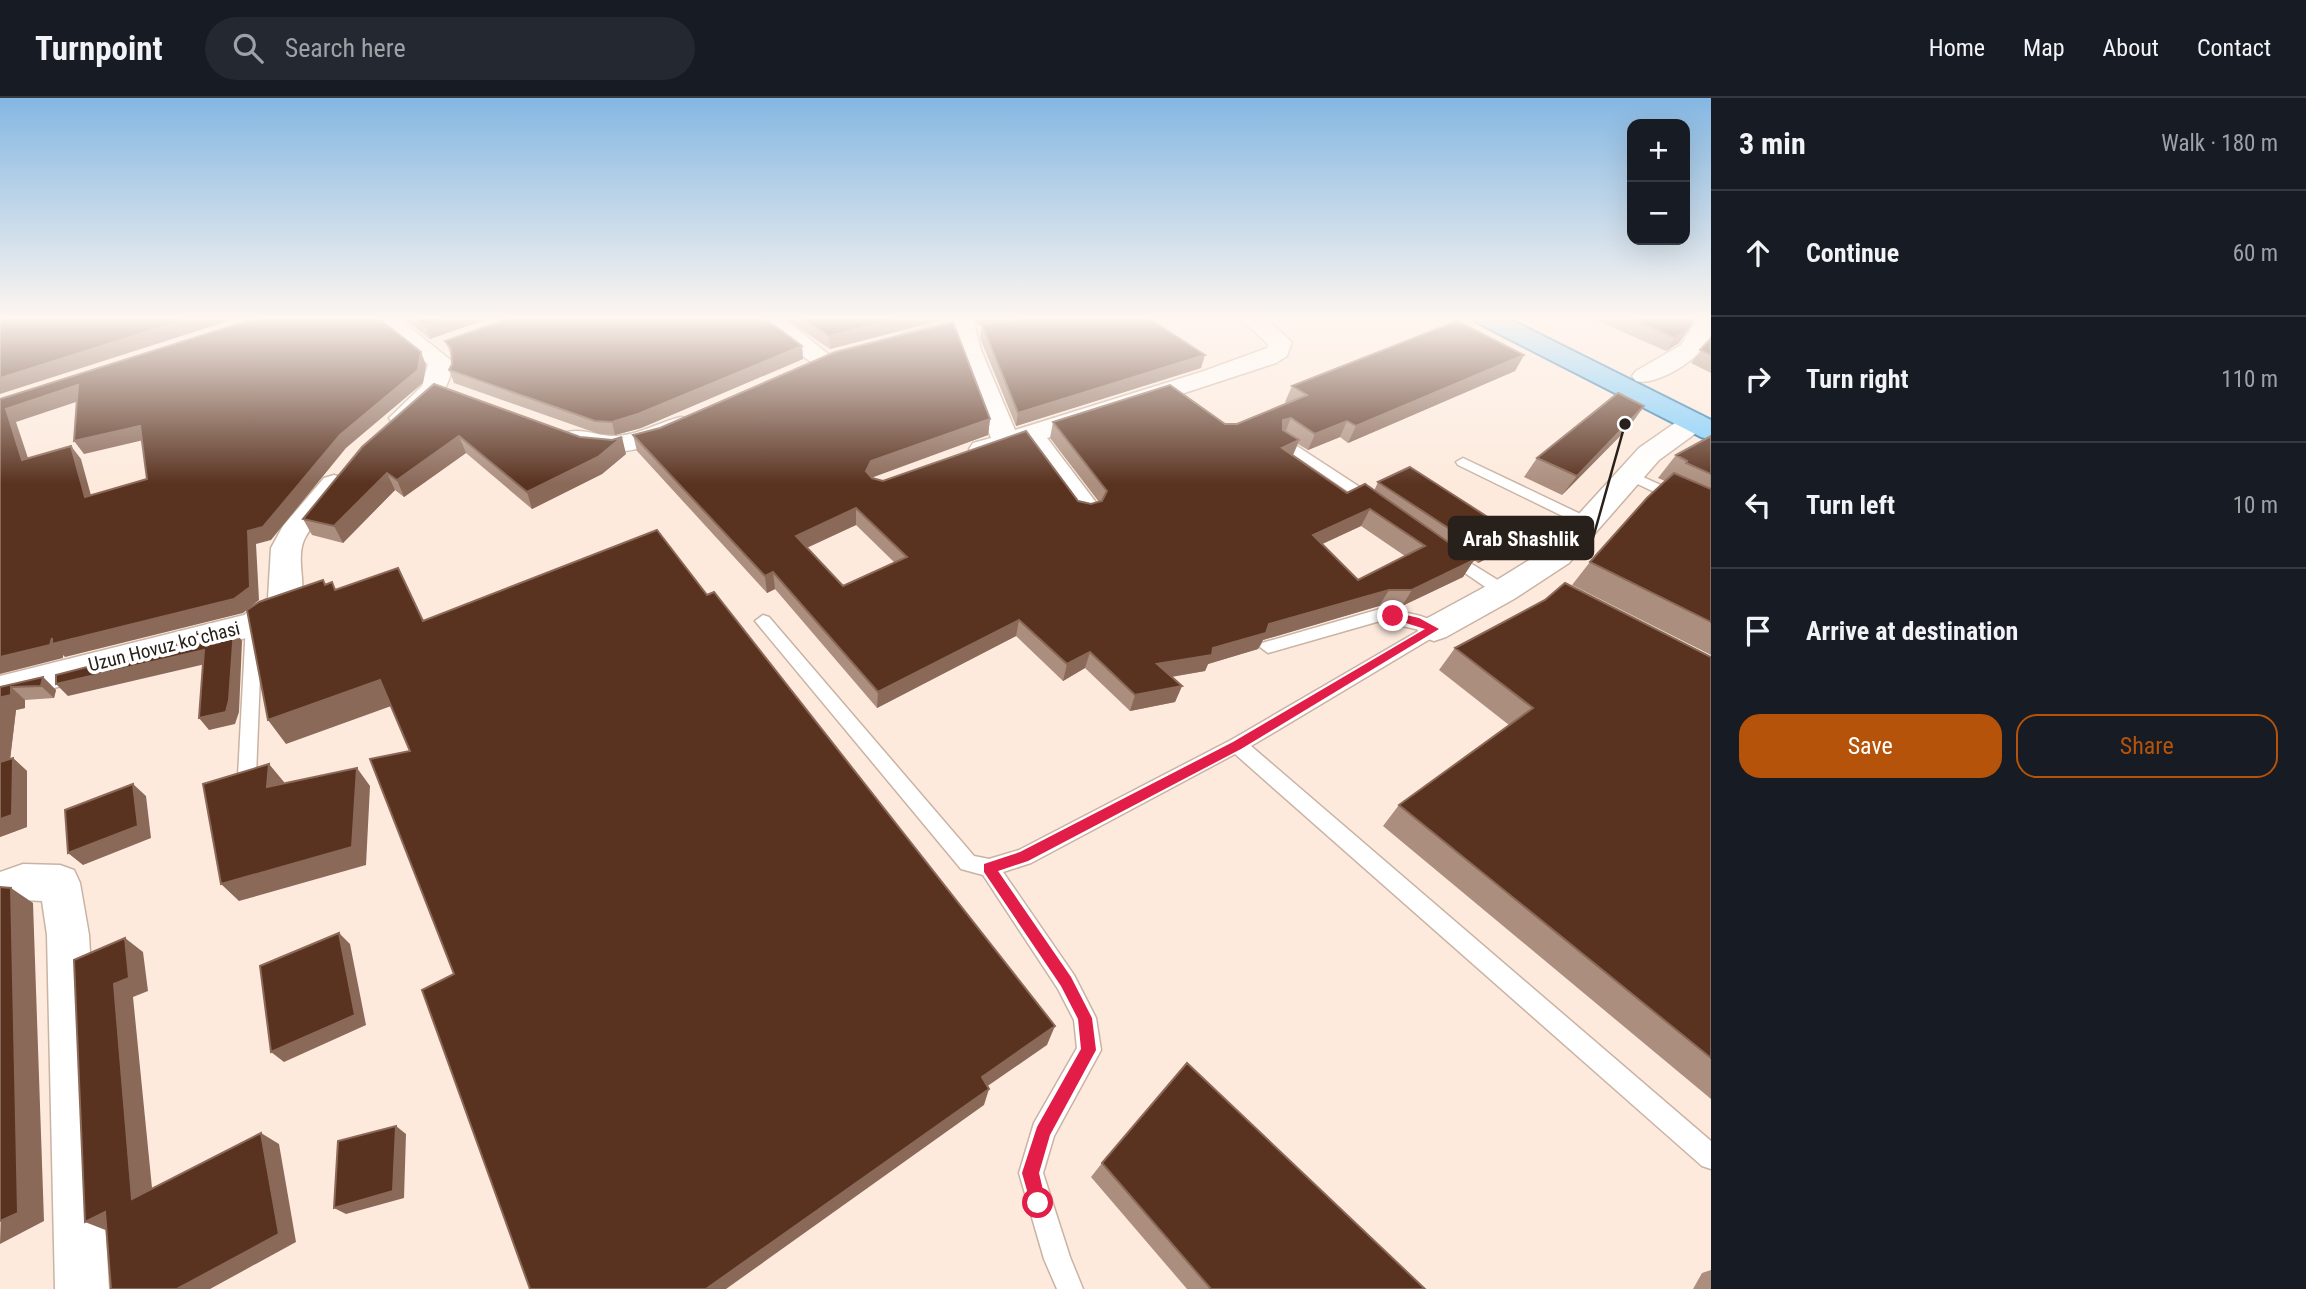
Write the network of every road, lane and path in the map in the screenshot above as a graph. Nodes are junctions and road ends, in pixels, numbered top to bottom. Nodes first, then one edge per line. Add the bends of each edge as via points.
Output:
1 (440, 373) edge
2 (987, 373) edge
3 (1229, 373) edge
4 (1604, 373) edge
5 (1638, 373) edge
6 (1651, 373) edge
7 (1645, 376) junction
8 (704, 415) edge
9 (1705, 420) edge
10 (558, 431) edge
11 (1018, 438) junction
12 (378, 439) edge
13 (1283, 441) edge
14 (960, 457) edge
15 (1463, 462) dead end
16 (350, 467) edge
17 (1630, 475) junction
18 (1086, 509) edge
19 (1382, 509) edge
20 (1711, 514) edge
21 (1586, 522) junction
22 (1437, 546) edge
23 (1526, 586) junction
24 (762, 621) dead end
25 (254, 624) junction
26 (1434, 629) junction
27 (1268, 647) edge
28 (0, 688) edge
29 (1237, 745) junction
30 (247, 776) edge
31 (989, 868) junction
32 (0, 890) edge
33 (1711, 1157) edge
34 (82, 1289) edge
35 (1070, 1289) edge

1 - 12 street via 448,392
2 - 11 street
3 - 11 street via 1170,395
4 - 9 main road
5 - 7 main road
6 - 7 street
7 - 9 main road
8 - 10 street via 616,446
9 - 17 street via 1649,454
11 - 14 street
11 - 18 street
13 - 19 lane
15 - 21 lane
16 - 25 street, Uzun Hovuz koʻchasi via 288,541 285,598 278,609
17 - 20 lane
17 - 21 street
21 - 23 street
22 - 23 lane
23 - 26 street
24 - 31 lane via 968,863
25 - 28 street, Uzun Hovuz koʻchasi
25 - 30 lane
26 - 27 lane via 1380,615
26 - 29 lane
29 - 31 lane via 1024,857
29 - 33 lane
31 - 35 lane via 1085,1018 1089,1050 1043,1132 1031,1173
32 - 34 street via 23,882 60,883 68,935

